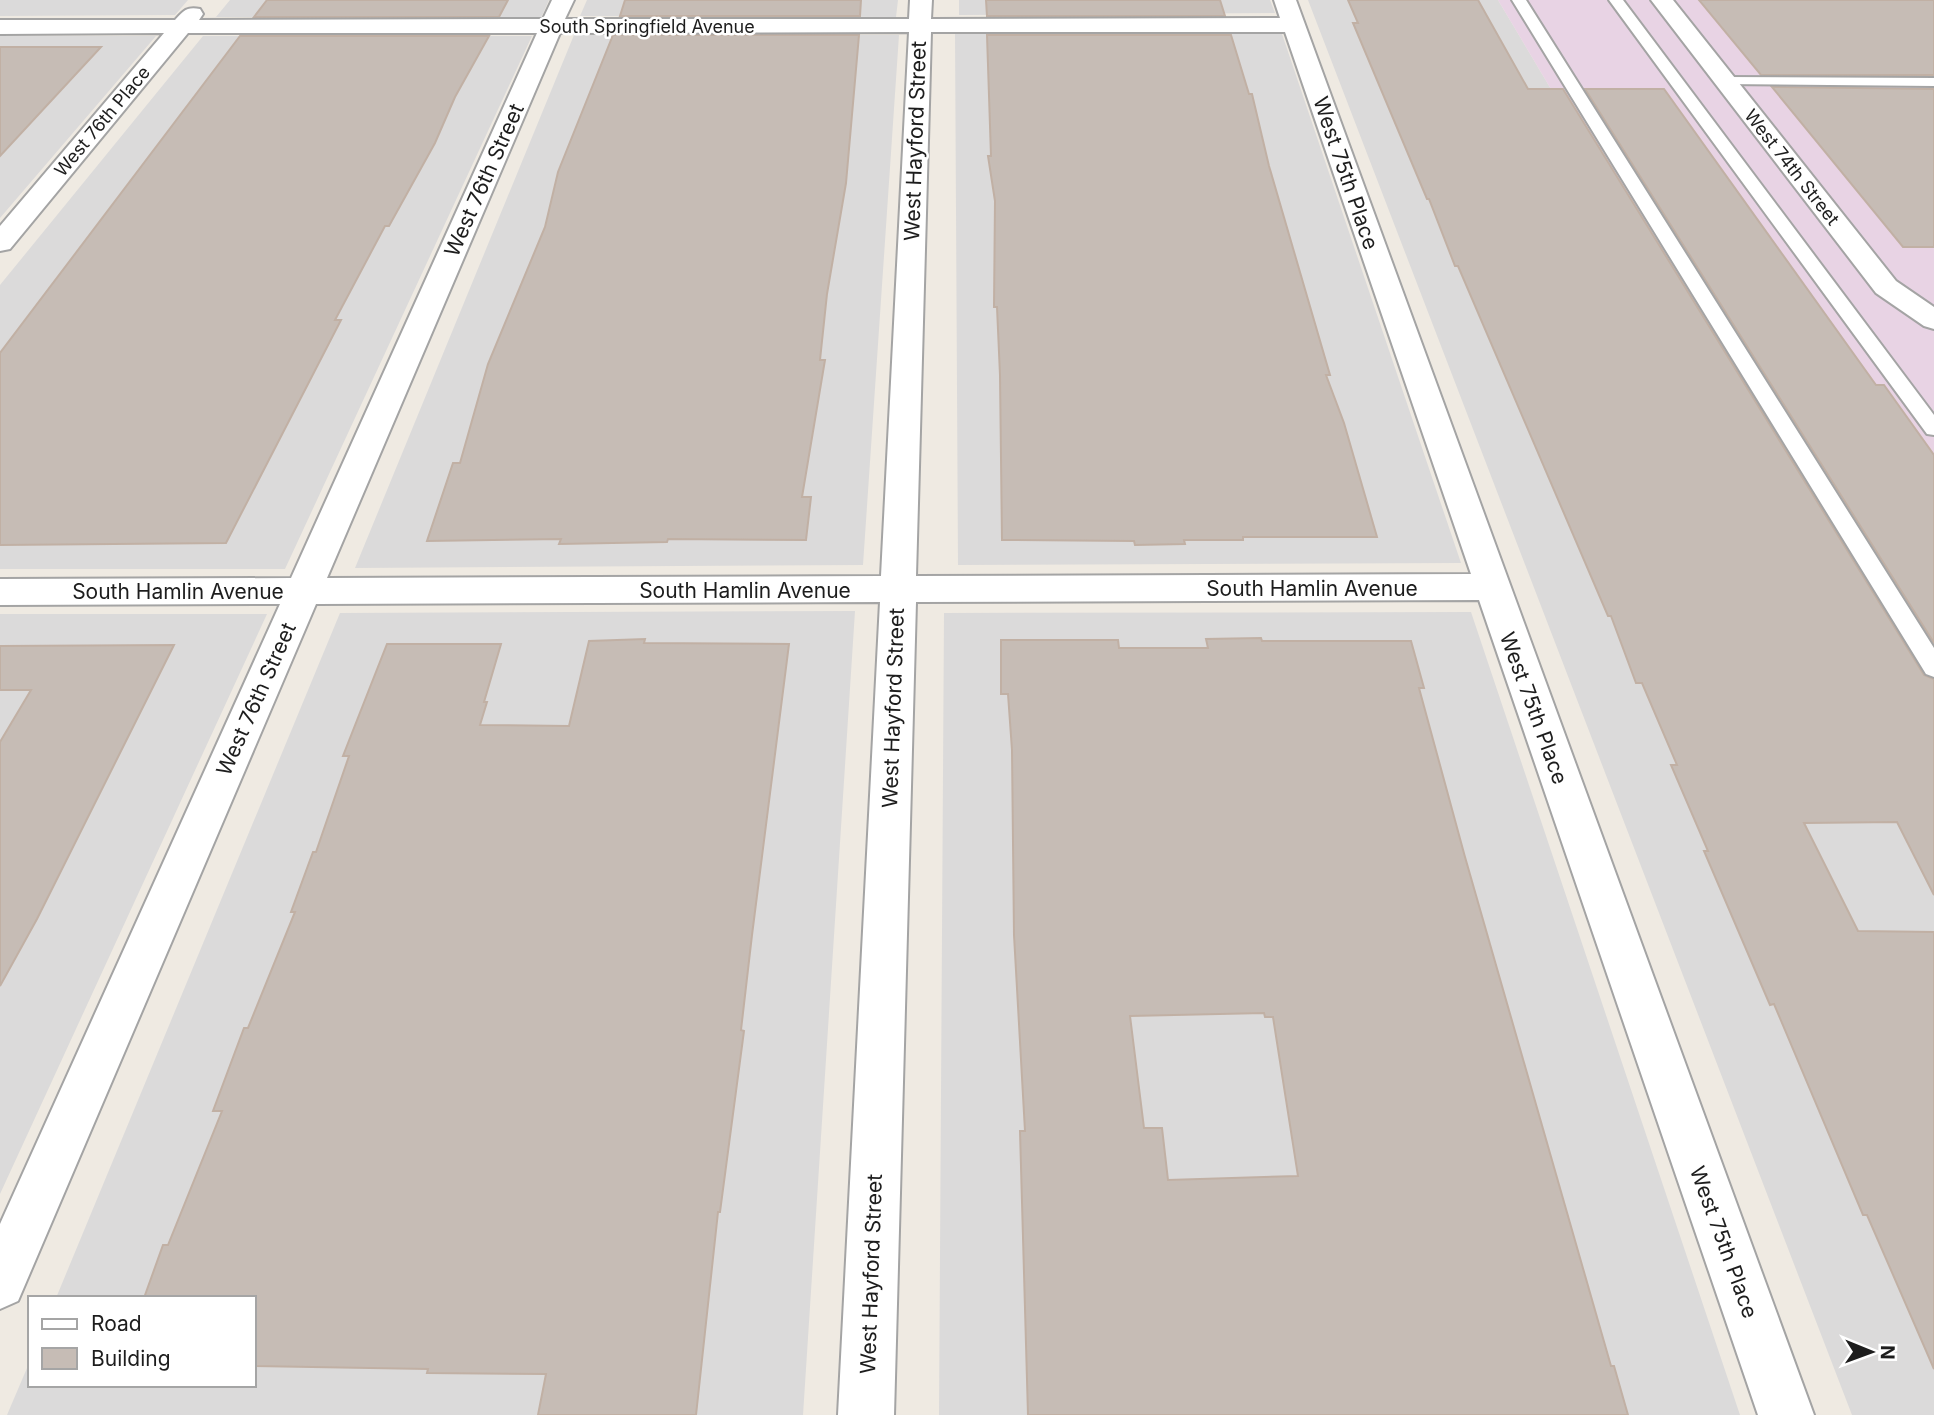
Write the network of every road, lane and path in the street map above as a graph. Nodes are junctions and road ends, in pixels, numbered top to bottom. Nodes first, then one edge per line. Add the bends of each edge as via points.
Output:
1 (204, 0) edge
2 (1520, 0) edge
3 (1616, 0) edge
4 (1662, 0) edge
5 (1289, 12) edge
6 (557, 13) edge
7 (920, 13) edge
8 (0, 27) edge
9 (181, 27) junction
10 (1725, 81) junction
11 (1934, 82) edge
12 (0, 243) edge
13 (1934, 320) edge
14 (1934, 429) edge
15 (1491, 587) junction
16 (898, 589) junction
17 (304, 591) junction
18 (0, 592) edge
19 (1934, 668) edge
20 (0, 1283) edge
21 (866, 1415) edge
22 (1786, 1415) edge

1 - 9 street, West 76th Place
2 - 19 lane
3 - 14 lane
4 - 10 street, West 74th Street
5 - 7 street, South Springfield Avenue
5 - 15 street, West 75th Place
6 - 7 street, South Springfield Avenue
6 - 9 street, South Springfield Avenue
6 - 17 street, West 76th Street
7 - 16 street, West Hayford Street
8 - 9 street, South Springfield Avenue
9 - 12 street, West 76th Place
10 - 11 lane
10 - 13 street, West 74th Street via 1886,287
15 - 16 street, South Hamlin Avenue
15 - 22 street, West 75th Place
16 - 17 street, South Hamlin Avenue
16 - 21 street, West Hayford Street
17 - 18 street, South Hamlin Avenue
17 - 20 street, West 76th Street

